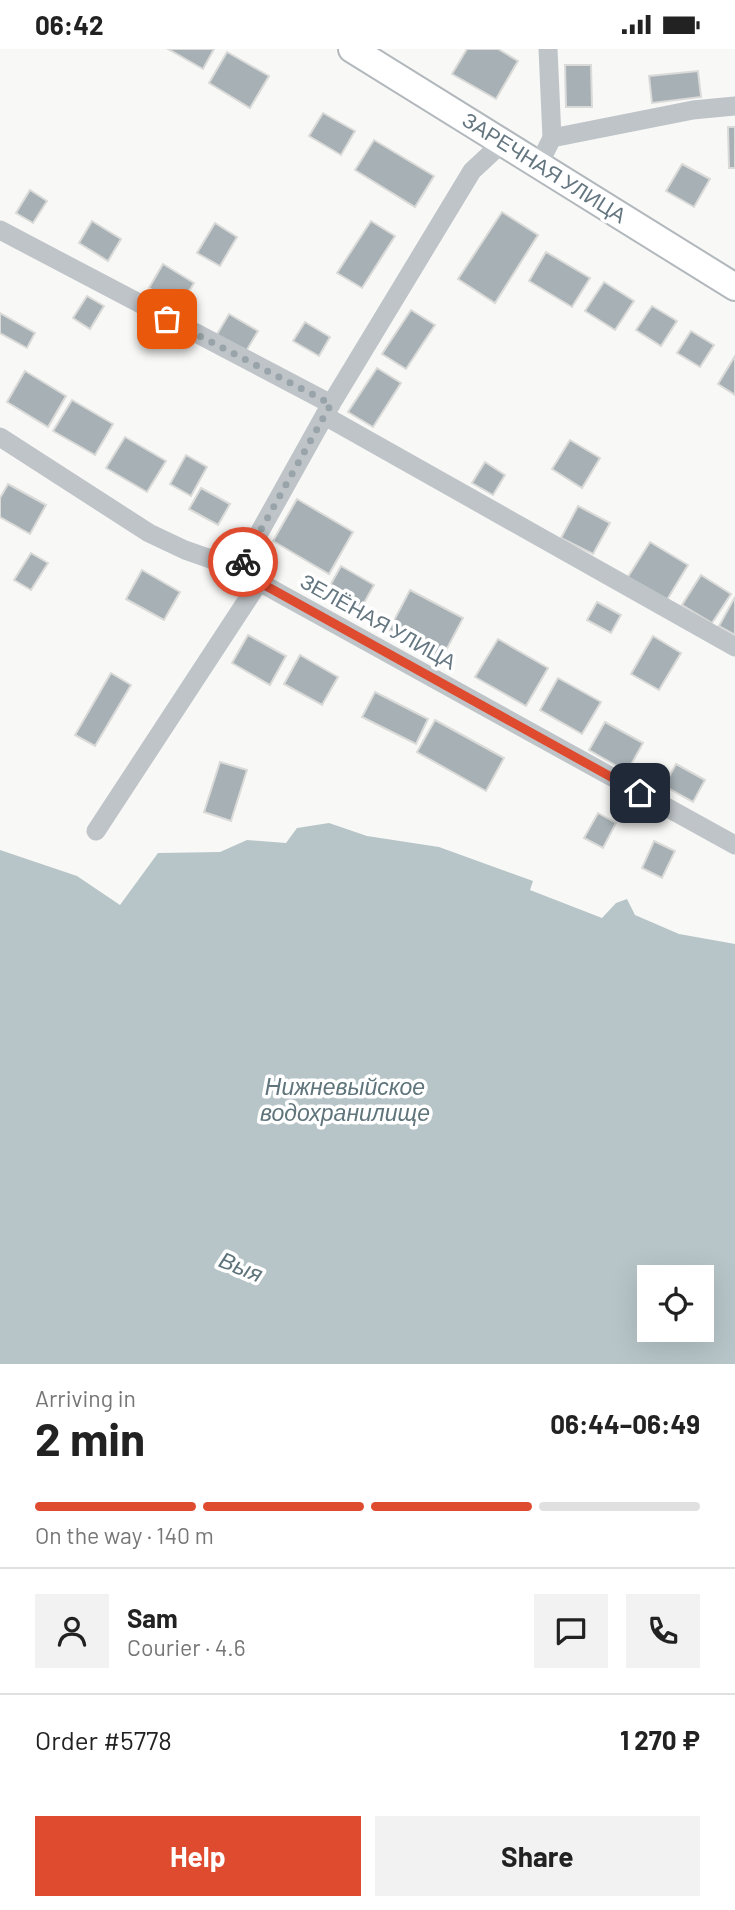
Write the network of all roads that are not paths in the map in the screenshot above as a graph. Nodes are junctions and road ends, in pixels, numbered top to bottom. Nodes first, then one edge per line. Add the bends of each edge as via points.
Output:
1 (352, 49) edge
2 (548, 49) edge
3 (735, 106) edge
4 (552, 138) junction
5 (502, 143) junction
6 (539, 165) junction
7 (0, 230) edge
8 (735, 287) edge
9 (328, 410) junction
10 (0, 437) edge
11 (239, 569) junction
12 (259, 582) junction
13 (735, 647) edge
14 (96, 831) dead end
15 (735, 845) edge

1 - 5 street, ЗАРЕЧНАЯ УЛИЦА
2 - 4 street
3 - 4 street
4 - 6 street
5 - 6 street, ЗАРЕЧНАЯ УЛИЦА
5 - 9 street via 472,171
6 - 8 street, ЗАРЕЧНАЯ УЛИЦА
7 - 9 street
9 - 11 street
9 - 13 street
10 - 11 street, ЗЕЛЁНАЯ УЛИЦА via 149,533
11 - 12 street, ЗЕЛЁНАЯ УЛИЦА
12 - 14 street
12 - 15 street, ЗЕЛЁНАЯ УЛИЦА

